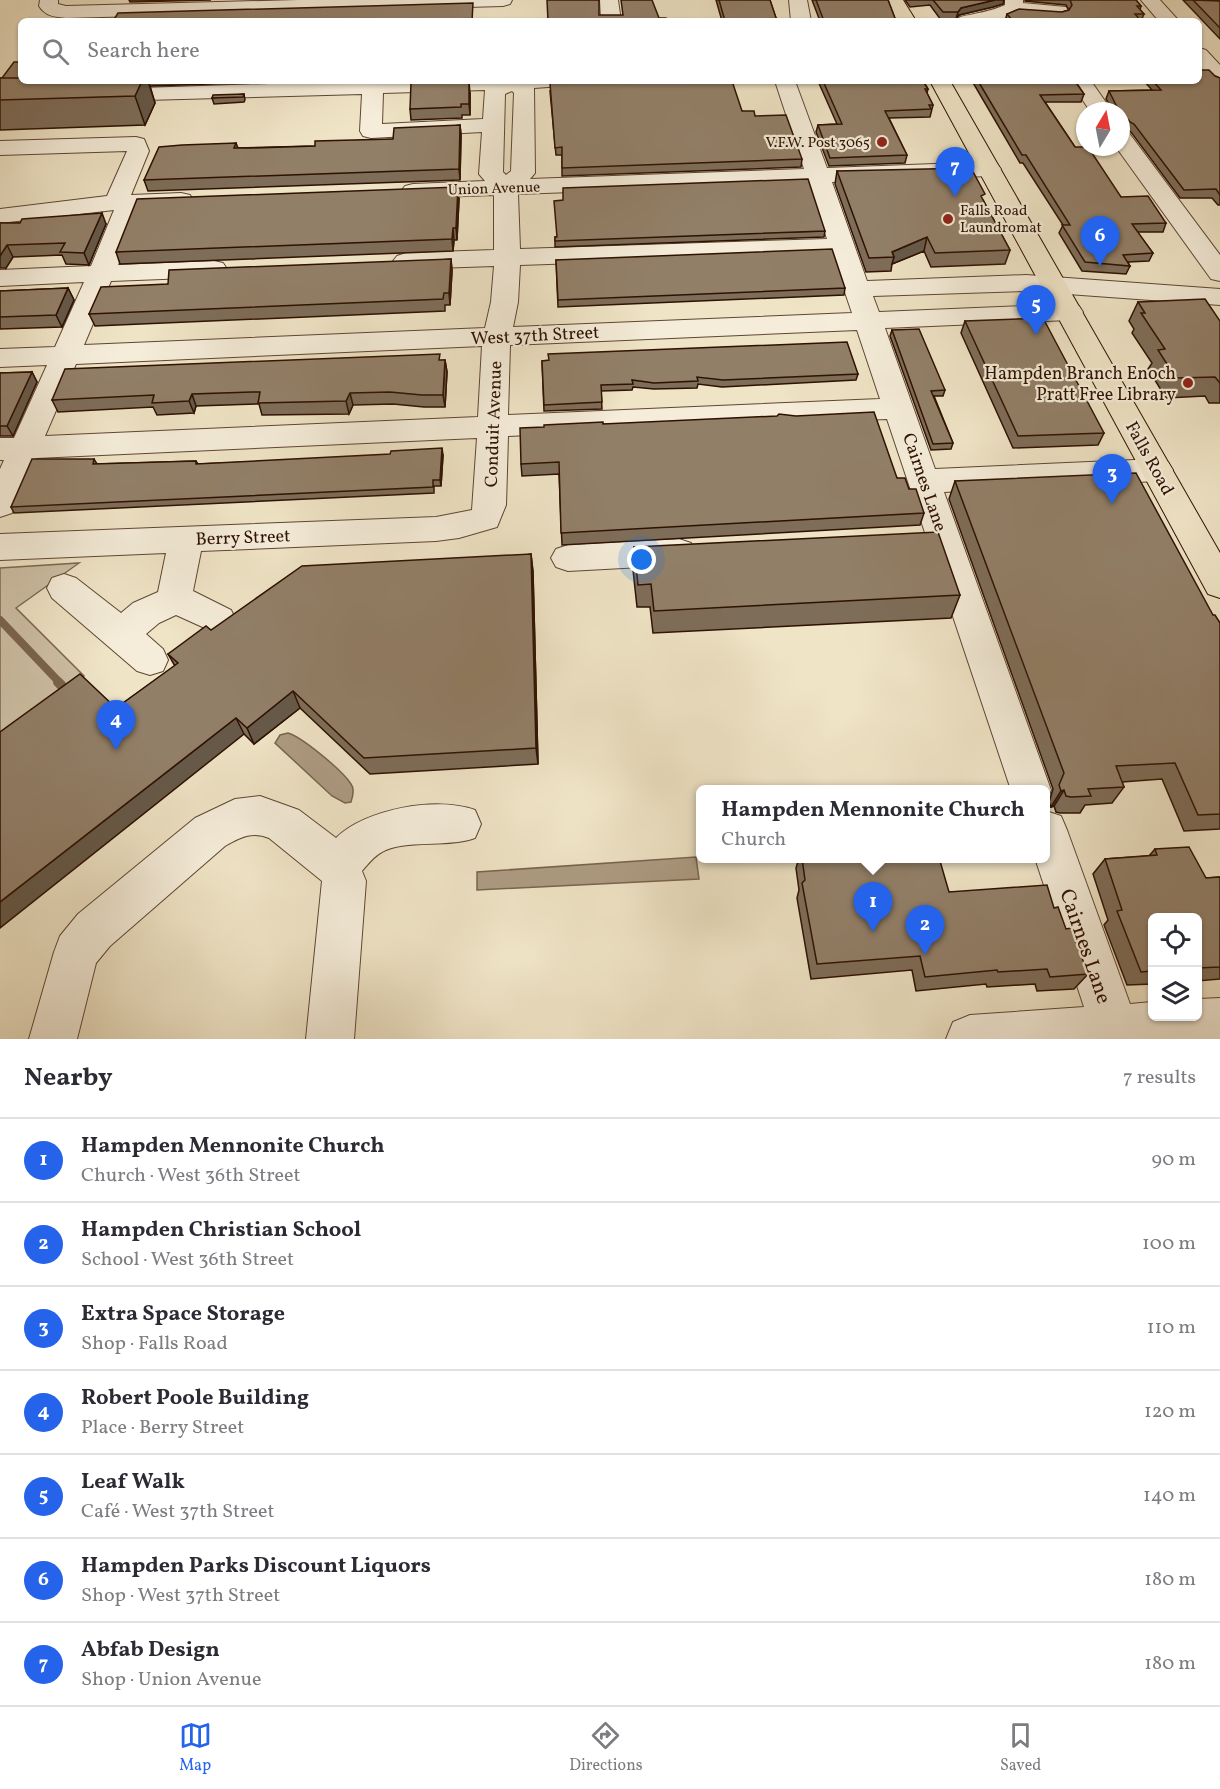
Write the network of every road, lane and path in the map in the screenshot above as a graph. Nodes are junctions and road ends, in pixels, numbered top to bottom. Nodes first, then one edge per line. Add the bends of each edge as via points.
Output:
1 (49, 0) edge
2 (609, 0) edge
3 (798, 0) edge
4 (894, 0) edge
5 (1150, 0) edge
6 (1208, 0) edge
7 (1220, 1) edge
8 (511, 4) edge
9 (1014, 4) edge
10 (1059, 11) edge
11 (611, 18) edge
12 (801, 18) edge
13 (904, 18) edge
14 (983, 18) edge
15 (1166, 18) edge
16 (1220, 49) edge
17 (1202, 52) edge
18 (1202, 56) edge
19 (1220, 78) edge
20 (457, 84) edge
21 (508, 84) edge
22 (515, 84) edge
23 (786, 84) edge
24 (942, 84) edge
25 (1082, 84) edge
26 (374, 87) junction
27 (93, 96) edge
28 (1095, 102) edge
29 (494, 125) junction
30 (0, 148) edge
31 (1130, 150) edge
32 (989, 169) junction
33 (818, 176) junction
34 (506, 187) junction
35 (388, 192) edge
36 (200, 199) edge
37 (123, 202) junction
38 (0, 216) edge
39 (843, 246) junction
40 (506, 257) junction
41 (377, 263) edge
42 (237, 268) edge
43 (1220, 273) edge
44 (101, 274) junction
45 (0, 278) edge
46 (1054, 285) junction
47 (858, 289) junction
48 (1220, 297) edge
49 (1069, 312) junction
50 (868, 320) junction
51 (496, 337) junction
52 (64, 355) junction
53 (0, 358) edge
54 (899, 408) junction
55 (493, 427) junction
56 (12, 449) edge
57 (1157, 470) junction
58 (924, 481) junction
59 (0, 505) edge
60 (485, 518) joint
61 (944, 539) junction
62 (186, 540) junction
63 (909, 541) edge
64 (0, 547) edge
65 (709, 551) edge
66 (568, 558) dead end
67 (1220, 584) edge
68 (64, 588) dead end
69 (174, 600) junction
70 (218, 620) dead end
71 (121, 634) junction
72 (150, 660) dead end
73 (1030, 785) edge
74 (460, 824) dead end
75 (1050, 842) edge
76 (339, 866) junction
77 (1220, 1021) edge
78 (1114, 1029) junction
79 (53, 1039) edge
80 (330, 1039) edge
81 (970, 1039) edge

1 - 8 street via 48,6 66,12
2 - 11 street
3 - 12 street
4 - 13 main road
5 - 15 street
6 - 7 street
9 - 10 street
9 - 14 street via 999,15
16 - 17 street
18 - 19 street
20 - 26 street
21 - 29 street via 495,91
22 - 34 street via 525,90 523,173
23 - 33 street, Cairnes Lane
24 - 32 main road, Falls Road
25 - 28 street
26 - 27 street
26 - 29 street via 371,131
29 - 34 street via 491,174
30 - 37 street via 136,144 138,151
31 - 43 street
32 - 33 street, Union Avenue
32 - 46 main road, Falls Road
33 - 34 street, Union Avenue
33 - 39 street, Cairnes Lane
34 - 35 street, Union Avenue
34 - 40 street, Conduit Avenue
36 - 37 street
37 - 38 street
37 - 44 street
39 - 40 street
39 - 47 street, Cairnes Lane
40 - 41 street
40 - 51 street, Conduit Avenue via 503,317
42 - 44 street
44 - 45 street
44 - 52 street
46 - 47 street
46 - 48 street
46 - 49 main road, Falls Road
47 - 50 street, Cairnes Lane
49 - 50 street, West 37th Street
49 - 57 main road, Falls Road
50 - 51 street, West 37th Street
50 - 54 street, Cairnes Lane
51 - 52 street, West 37th Street
51 - 55 street, Conduit Avenue
52 - 53 street, West 37th Street
52 - 56 street
54 - 55 street
54 - 58 street, Cairnes Lane
55 - 56 street
55 - 60 street, Conduit Avenue via 490,505
56 - 59 street
57 - 58 street
57 - 67 main road, Falls Road
58 - 61 street, Cairnes Lane
60 - 62 street, Berry Street via 436,529
61 - 63 street
61 - 73 street, Cairnes Lane
62 - 64 street, Berry Street
62 - 69 street
65 - 66 street
68 - 71 street
69 - 70 street
69 - 71 street via 146,613
71 - 72 street
74 - 76 street via 389,830 370,836
75 - 78 street, Cairnes Lane
76 - 79 street via 284,824 260,815 236,819 210,832 94,930 76,952
76 - 80 street via 344,881
77 - 78 street
78 - 81 street

